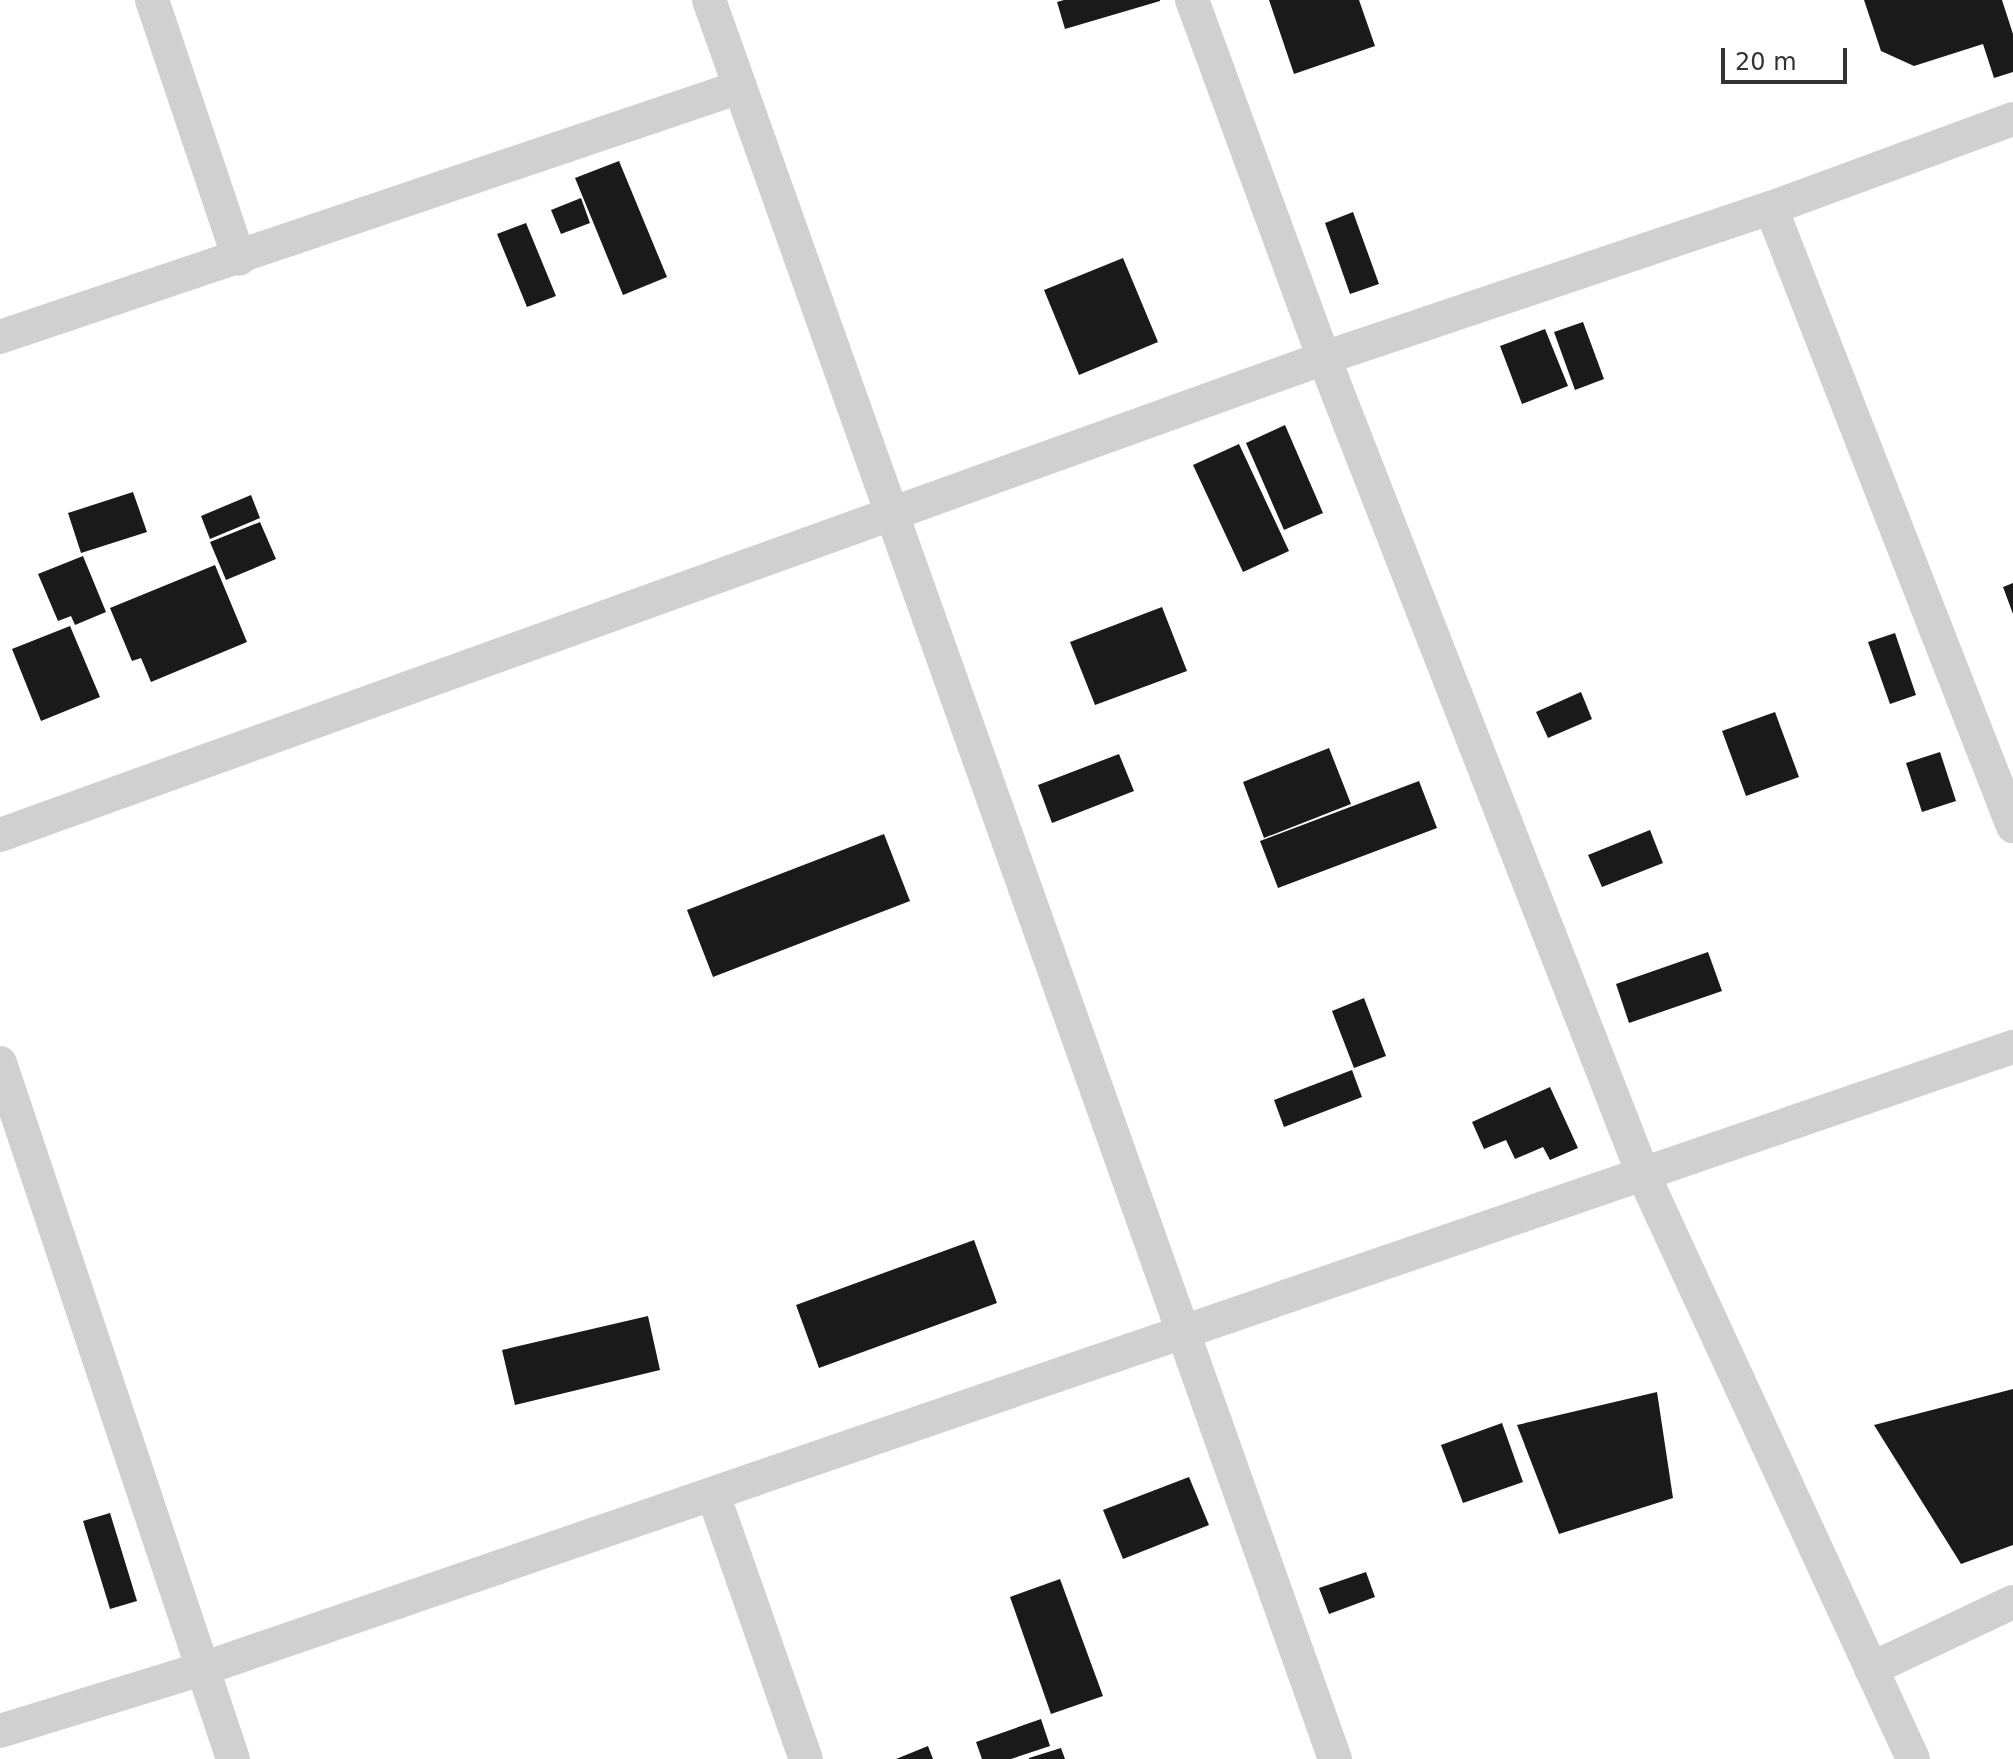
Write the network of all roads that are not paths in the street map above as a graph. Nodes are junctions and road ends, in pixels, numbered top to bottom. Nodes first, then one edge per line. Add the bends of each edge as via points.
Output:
1 (152, 0) edge
2 (709, 0) edge
3 (1192, 0) edge
4 (740, 87) junction
5 (2013, 119) edge
6 (1771, 208) junction
7 (239, 259) junction
8 (0, 337) edge
9 (1324, 358) junction
10 (893, 516) junction
11 (2013, 826) edge
12 (0, 835) edge
13 (2013, 1047) edge
14 (0, 1063) edge
15 (1643, 1174) junction
16 (1182, 1329) junction
17 (713, 1494) junction
18 (2013, 1602) edge
19 (202, 1669) junction
20 (1871, 1669) junction
21 (0, 1731) edge
22 (233, 1759) edge
23 (806, 1759) edge
24 (1335, 1759) edge
25 (1913, 1759) edge

1 - 7 street
2 - 4 street
3 - 9 street
4 - 7 street via 498,165
4 - 10 street
5 - 6 street
6 - 9 street
6 - 11 street
7 - 8 street
9 - 10 street
9 - 15 street
10 - 12 street
10 - 16 street
13 - 15 street
14 - 19 street
15 - 16 street
15 - 20 street
16 - 17 street
16 - 24 street
17 - 19 street
17 - 23 street
18 - 20 street
19 - 21 street
19 - 22 street
20 - 25 street

